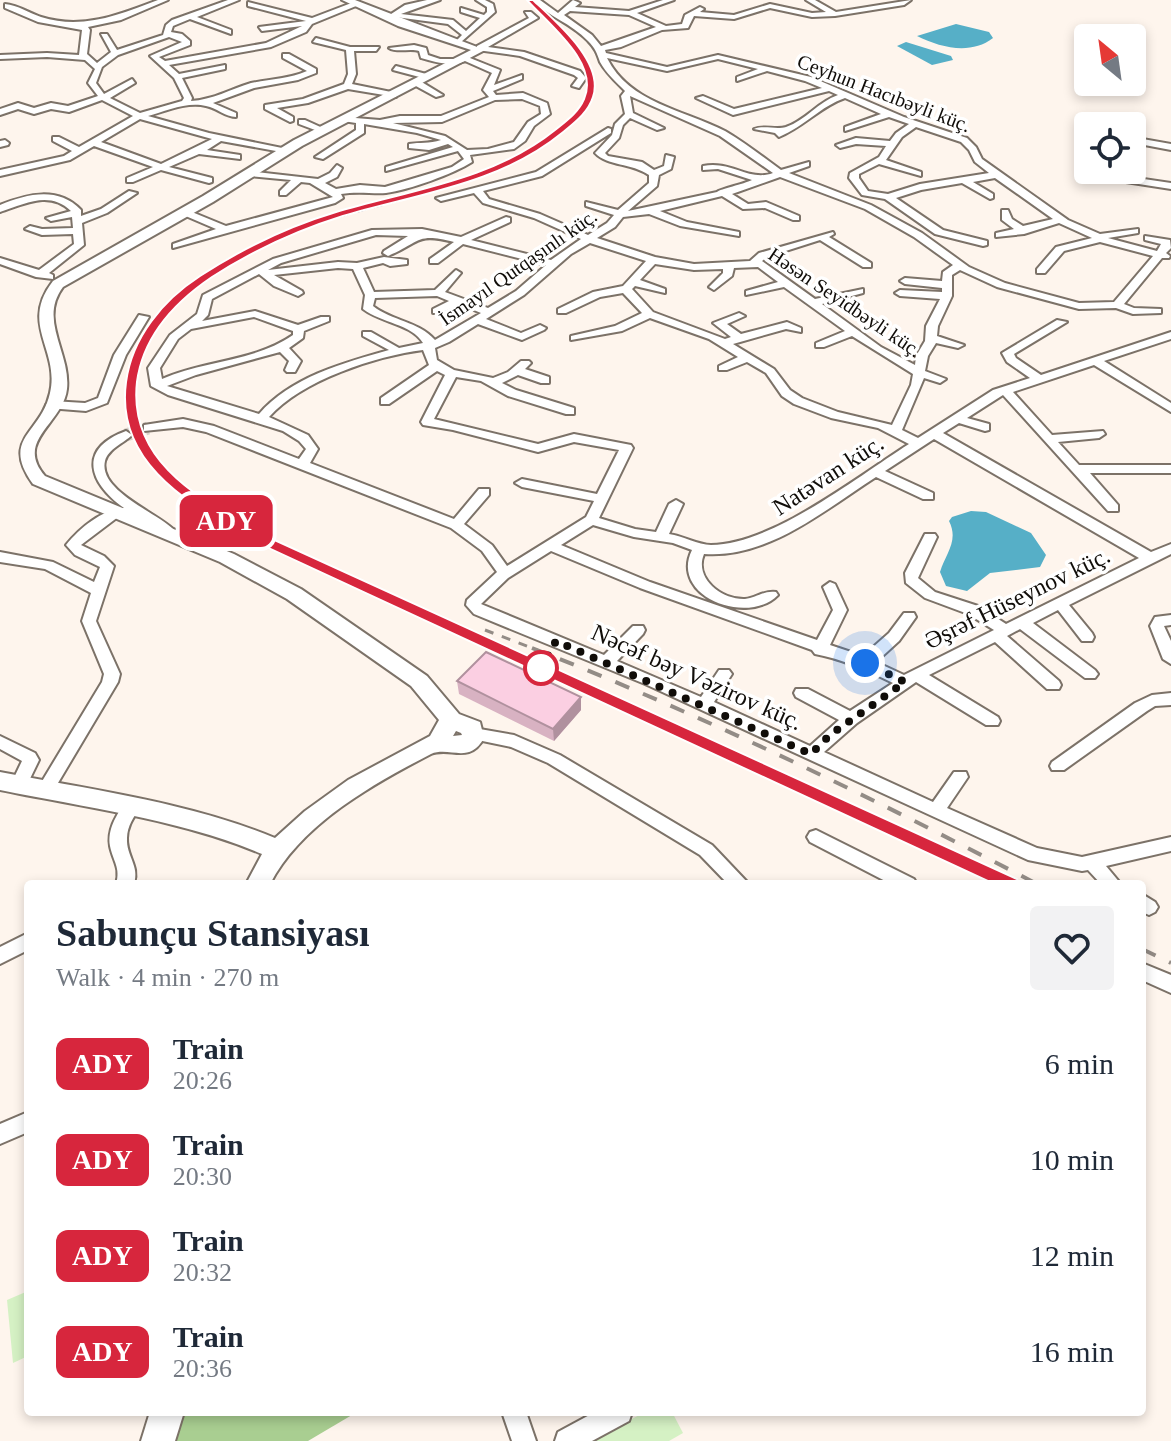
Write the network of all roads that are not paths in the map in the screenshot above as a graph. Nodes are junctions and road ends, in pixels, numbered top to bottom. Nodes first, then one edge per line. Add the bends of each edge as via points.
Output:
1 (164, 0) edge
2 (235, 0) edge
3 (436, 0) edge
4 (483, 0) edge
5 (536, 0) edge
6 (670, 0) edge
7 (810, 0) edge
8 (907, 0) edge
9 (698, 3) edge
10 (8, 4) edge
11 (251, 4) dead end
12 (574, 4) edge
13 (651, 7) junction
14 (349, 8) edge
15 (464, 10) dead end
16 (666, 11) dead end
17 (630, 13) junction
18 (528, 14) dead end
19 (554, 14) junction
20 (835, 14) junction
21 (687, 15) junction
22 (189, 16) junction
23 (390, 16) junction
24 (486, 18) junction
25 (44, 20) junction
26 (307, 25) junction
27 (83, 26) junction
28 (35, 27) dead end
29 (662, 27) junction
30 (262, 29) dead end
31 (228, 32) dead end
32 (168, 34) junction
33 (104, 36) dead end
34 (464, 38) junction
35 (187, 43) junction
36 (393, 48) dead end
37 (480, 48) junction
38 (350, 49) junction
39 (376, 49) dead end
40 (601, 52) junction
41 (115, 53) junction
42 (422, 53) junction
43 (210, 54) junction
44 (286, 56) dead end
45 (402, 56) dead end
46 (0, 57) edge
47 (84, 58) junction
48 (463, 59) junction
49 (163, 64) junction
50 (98, 66) junction
51 (274, 68) dead end
52 (396, 68) dead end
53 (764, 70) junction
54 (260, 71) dead end
55 (365, 73) dead end
56 (352, 74) junction
57 (177, 77) junction
58 (519, 77) dead end
59 (284, 79) junction
60 (740, 79) dead end
61 (422, 80) junction
62 (228, 84) dead end
63 (131, 85) dead end
64 (347, 86) junction
65 (576, 86) dead end
66 (830, 88) junction
67 (238, 89) junction
68 (630, 90) junction
69 (325, 94) junction
70 (543, 94) dead end
71 (393, 95) junction
72 (439, 95) dead end
73 (491, 95) junction
74 (846, 95) junction
75 (106, 96) junction
76 (532, 97) junction
77 (700, 98) dead end
78 (207, 103) junction
79 (181, 104) junction
80 (740, 110) junction
81 (0, 112) edge
82 (196, 114) dead end
83 (629, 114) junction
84 (888, 114) junction
85 (233, 115) dead end
86 (139, 116) junction
87 (752, 117) dead end
88 (290, 119) dead end
89 (436, 120) junction
90 (353, 121) junction
91 (302, 122) dead end
92 (380, 123) junction
93 (915, 124) junction
94 (227, 126) dead end
95 (618, 126) junction
96 (660, 128) dead end
97 (758, 129) dead end
98 (848, 129) dead end
99 (323, 130) junction
100 (202, 134) junction
101 (219, 138) junction
102 (56, 139) dead end
103 (445, 140) junction
104 (95, 143) junction
105 (1146, 143) edge
106 (891, 144) junction
107 (840, 145) dead end
108 (412, 146) dead end
109 (1171, 147) edge
110 (463, 150) junction
111 (198, 151) junction
112 (284, 151) junction
113 (81, 152) junction
114 (237, 157) dead end
115 (320, 157) dead end
116 (669, 157) dead end
117 (20, 159) dead end
118 (879, 161) junction
119 (806, 164) dead end
120 (39, 167) junction
121 (160, 167) junction
122 (337, 168) dead end
123 (706, 168) dead end
124 (389, 169) dead end
125 (0, 173) edge
126 (250, 173) junction
127 (779, 173) junction
128 (654, 174) junction
129 (918, 174) dead end
130 (184, 175) junction
131 (996, 175) junction
132 (299, 178) junction
133 (130, 180) dead end
134 (209, 180) dead end
135 (760, 180) junction
136 (965, 181) junction
137 (319, 182) junction
138 (1144, 184) edge
139 (172, 187) dead end
140 (713, 187) dead end
141 (15, 188) dead end
142 (1169, 189) edge
143 (477, 190) junction
144 (335, 192) junction
145 (132, 193) dead end
146 (283, 193) dead end
147 (725, 193) junction
148 (871, 196) junction
149 (990, 196) dead end
150 (888, 197) junction
151 (27, 198) junction
152 (441, 198) dead end
153 (859, 202) junction
154 (589, 204) dead end
155 (0, 209) edge
156 (649, 210) junction
157 (184, 212) junction
158 (1005, 212) dead end
159 (621, 214) junction
160 (51, 218) dead end
161 (796, 218) dead end
162 (506, 220) dead end
163 (1061, 220) junction
164 (77, 222) junction
165 (463, 226) dead end
166 (420, 228) junction
167 (30, 229) dead end
168 (225, 229) junction
169 (1024, 231) junction
170 (1134, 231) dead end
171 (735, 234) dead end
172 (1000, 235) dead end
173 (466, 238) junction
174 (1101, 238) junction
175 (1149, 238) dead end
176 (589, 239) junction
177 (983, 243) dead end
178 (177, 246) dead end
179 (388, 253) dead end
180 (1159, 255) junction
181 (1171, 257) edge
182 (653, 260) junction
183 (0, 261) edge
184 (434, 261) dead end
185 (403, 262) dead end
186 (755, 262) junction
187 (553, 264) junction
188 (867, 265) dead end
189 (960, 265) junction
190 (357, 266) junction
191 (729, 266) junction
192 (263, 271) junction
193 (1041, 271) dead end
194 (456, 273) dead end
195 (40, 275) junction
196 (63, 280) junction
197 (905, 281) dead end
198 (785, 283) junction
199 (629, 285) junction
200 (714, 287) dead end
201 (661, 291) dead end
202 (859, 291) dead end
203 (947, 291) junction
204 (298, 293) dead end
205 (438, 293) junction
206 (750, 293) dead end
207 (900, 293) dead end
208 (370, 295) junction
209 (457, 301) junction
210 (805, 302) junction
211 (1117, 305) junction
212 (437, 311) dead end
213 (562, 311) dead end
214 (1157, 311) dead end
215 (489, 312) junction
216 (649, 314) junction
217 (739, 316) dead end
218 (143, 317) dead end
219 (325, 319) dead end
220 (477, 320) junction
221 (581, 320) dead end
222 (1061, 322) dead end
223 (191, 326) junction
224 (540, 328) dead end
225 (298, 329) junction
226 (797, 330) dead end
227 (602, 331) junction
228 (854, 332) junction
229 (367, 334) dead end
230 (1171, 335) edge
231 (575, 338) dead end
232 (739, 338) junction
233 (932, 338) junction
234 (724, 343) junction
235 (820, 345) dead end
236 (958, 345) dead end
237 (429, 346) junction
238 (283, 348) junction
239 (398, 353) junction
240 (748, 357) junction
241 (1096, 361) junction
242 (436, 366) junction
243 (723, 368) dead end
244 (291, 370) dead end
245 (452, 373) junction
246 (920, 373) junction
247 (1038, 378) junction
248 (940, 379) dead end
249 (545, 380) dead end
250 (493, 382) junction
251 (157, 386) junction
252 (1005, 390) junction
253 (385, 401) dead end
254 (52, 405) junction
255 (1171, 408) edge
256 (570, 411) dead end
257 (956, 418) junction
258 (261, 419) junction
259 (985, 427) dead end
260 (148, 428) tunnel mouth
261 (549, 431) dead end
262 (895, 431) junction
263 (933, 433) junction
264 (1099, 434) dead end
265 (126, 435) tunnel mouth
266 (569, 439) junction
267 (1049, 439) junction
268 (917, 443) junction
269 (302, 465) junction
270 (1171, 469) edge
271 (875, 471) junction
272 (1081, 471) junction
273 (522, 483) dead end
274 (484, 492) dead end
275 (928, 496) dead end
276 (602, 499) junction
277 (676, 504) dead end
278 (1113, 508) dead end
279 (137, 511) junction
280 (115, 513) junction
281 (591, 520) junction
282 (456, 525) junction
283 (661, 537) junction
284 (930, 537) dead end
285 (178, 538) junction
286 (551, 546) junction
287 (700, 548) junction
288 (1171, 548) edge
289 (0, 557) edge
290 (1150, 558) junction
291 (504, 574) junction
292 (830, 587) dead end
293 (98, 590) junction
294 (771, 595) dead end
295 (1061, 604) junction
296 (909, 617) dead end
297 (1171, 620) edge
298 (1021, 622) junction
299 (638, 630) dead end
300 (1000, 632) junction
301 (1087, 637) dead end
302 (820, 650) junction
303 (1171, 659) edge
304 (607, 662) junction
305 (865, 663) junction
306 (724, 674) dead end
307 (1090, 674) dead end
308 (910, 678) junction
309 (1053, 685) dead end
310 (802, 693) dead end
311 (1171, 699) edge
312 (704, 705) junction
313 (851, 719) junction
314 (992, 721) dead end
315 (448, 731) junction
316 (474, 734) joint
317 (0, 742) edge
318 (811, 754) junction
319 (1058, 766) dead end
320 (960, 777) dead end
321 (10, 782) edge
322 (46, 788) junction
323 (131, 807) junction
324 (936, 811) junction
325 (816, 837) dead end
326 (1171, 844) edge
327 (278, 850) junction
328 (1092, 863) junction
329 (126, 880) edge
330 (260, 880) edge
331 (736, 880) edge
332 (900, 880) edge
333 (1108, 880) edge
334 (24, 943) edge
335 (0, 956) edge
336 (1146, 973) edge
337 (1171, 984) edge
338 (24, 1124) edge
339 (0, 1134) edge
340 (166, 1416) edge
341 (515, 1416) edge
342 (613, 1416) edge
343 (158, 1441) edge
344 (524, 1441) edge
345 (567, 1441) edge

1 - 27 street
2 - 22 street
3 - 23 street
4 - 24 street via 492,10
5 - 19 street
6 - 13 street
7 - 20 street
8 - 20 street
9 - 21 street
10 - 25 street
11 - 26 street
12 - 17 street
12 - 19 street
13 - 16 street
13 - 17 street
14 - 23 street
14 - 26 street
15 - 24 street
17 - 29 street
18 - 37 street via 534,18 516,34
19 - 40 street via 589,37
20 - 21 street via 752,6 734,17
21 - 29 street via 685,26
22 - 31 street
22 - 32 street via 172,24
23 - 34 street
24 - 34 street
25 - 27 street
25 - 28 street
26 - 30 street
26 - 38 street via 316,38
26 - 43 street via 268,45
27 - 47 street
29 - 40 street
32 - 35 street
32 - 41 street
33 - 41 street
34 - 37 street
35 - 43 street
35 - 49 street via 154,56
36 - 42 street via 417,47
37 - 48 street
37 - 65 street via 524,51 577,73 582,78
38 - 39 street
38 - 56 street
40 - 53 street, Ceyhun Hacıbəyli küç. via 670,72 718,57
40 - 68 street
41 - 50 street
42 - 45 street
42 - 48 street via 435,60
43 - 49 street
43 - 57 street via 218,68
44 - 59 street via 313,69
46 - 47 street
47 - 50 street
48 - 61 street
48 - 73 street via 497,72
49 - 57 street
50 - 75 street via 92,83
51 - 59 street
52 - 61 street
53 - 60 street
53 - 66 street, Ceyhun Hacıbəyli küç.
54 - 59 street
55 - 56 street
56 - 64 street
57 - 79 street via 188,98
58 - 73 street
59 - 67 street
59 - 69 street
61 - 71 street
61 - 72 street
62 - 67 street
63 - 75 street
64 - 69 street
64 - 71 street
66 - 74 street, Ceyhun Hacıbəyli küç.
66 - 80 street
67 - 78 street
68 - 83 street via 625,96
68 - 127 street via 723,134
69 - 88 street via 268,107
70 - 76 street
71 - 90 street
73 - 76 street
73 - 89 street via 453,117
74 - 84 street, Ceyhun Hacıbəyli küç.
74 - 97 street via 782,132
75 - 81 street via 69,109 32,111 18,106
75 - 86 street
76 - 110 street via 544,105 546,114 517,144
77 - 80 street via 723,110
78 - 79 street
78 - 85 street
79 - 82 street
79 - 86 street
80 - 87 street
83 - 95 street
83 - 96 street
84 - 93 street, Ceyhun Hacıbəyli küç.
84 - 98 street
86 - 100 street
86 - 104 street
89 - 92 street
89 - 103 street via 453,130
90 - 92 street
90 - 99 street
90 - 115 street via 361,131
91 - 99 street
92 - 103 street
93 - 106 street
93 - 131 street, Ceyhun Hacıbəyli küç. via 964,140
94 - 100 street
95 - 128 street via 600,155 639,164
95 - 143 street via 539,174
99 - 112 street
100 - 101 street
101 - 111 street
101 - 112 street
102 - 113 street
103 - 108 street via 429,147
103 - 110 street
104 - 113 street
104 - 121 street
105 - 109 street
106 - 107 street
106 - 118 street
110 - 124 street
110 - 144 street via 469,160 462,166 391,188
111 - 114 street
111 - 121 street
112 - 126 street
113 - 120 street
116 - 128 street, İsmayıl Qutqaşınlı küç. via 668,167
117 - 120 street
118 - 129 street
118 - 148 street via 854,176
119 - 127 street
120 - 125 street
121 - 130 street
121 - 133 street
122 - 137 street
123 - 135 street via 719,166
126 - 132 street
126 - 157 street
127 - 135 street
127 - 153 street
128 - 159 street, İsmayıl Qutqaşınlı küç. via 654,184
130 - 134 street
130 - 139 street
131 - 136 street
131 - 163 street, Ceyhun Hacıbəyli küç.
132 - 137 street
132 - 146 street
135 - 147 street
136 - 149 street
136 - 150 street
137 - 144 street
138 - 142 street
140 - 147 street
141 - 151 street
143 - 152 street
143 - 176 street, Həsən Seyidbəyli küç. via 486,201
144 - 168 street via 338,198 332,201
145 - 164 street
147 - 156 street
147 - 161 street via 746,207 766,205
148 - 150 street
148 - 153 street
150 - 177 street via 933,229
151 - 155 street
151 - 164 street via 70,203
153 - 189 street
154 - 159 street
156 - 159 street
156 - 171 street via 684,224
157 - 168 street
157 - 196 street
158 - 169 street via 1007,220
159 - 176 street, İsmayıl Qutqaşınlı küç.
160 - 164 street
162 - 173 street
163 - 169 street
163 - 174 street, Ceyhun Hacıbəyli küç.
164 - 167 street via 49,233
164 - 195 street via 79,245
165 - 173 street
166 - 173 street
166 - 179 street
166 - 192 street via 359,235
168 - 178 street
169 - 172 street
170 - 174 street
173 - 184 street
173 - 187 street
174 - 180 street, Ceyhun Hacıbəyli küç.
174 - 193 street via 1060,249
175 - 180 street via 1167,243
176 - 182 street, Həsən Seyidbəyli küç.
176 - 187 street, İsmayıl Qutqaşınlı küç.
180 - 181 street, Ceyhun Hacıbəyli küç.
180 - 211 street
182 - 191 street, Həsən Seyidbəyli küç.
182 - 199 street
183 - 195 street
185 - 190 street
186 - 188 street via 825,235
186 - 191 street, Həsən Seyidbəyli küç.
186 - 198 street, Həsən Seyidbəyli küç.
187 - 215 street, İsmayıl Qutqaşınlı küç.
189 - 203 street via 948,271
189 - 211 street via 1036,296 1088,307
190 - 192 street
190 - 208 street
191 - 200 street
192 - 204 street
192 - 223 street via 207,297 202,315
194 - 205 street
195 - 196 street
196 - 254 street via 44,302 60,387
197 - 203 street
198 - 206 street
198 - 210 street, Həsən Seyidbəyli küç.
199 - 201 street
199 - 213 street
199 - 216 street via 635,302
202 - 210 street
203 - 207 street
203 - 233 street
205 - 208 street
205 - 209 street
208 - 237 street via 366,304 371,311 413,325
209 - 212 street
209 - 215 street
210 - 228 street, Həsən Seyidbəyli küç.
211 - 214 street
215 - 220 street, İsmayıl Qutqaşınlı küç.
216 - 227 street
216 - 234 street
217 - 232 street via 719,323
218 - 254 street via 120,355 103,400 86,407
219 - 225 street
220 - 224 street via 522,337
220 - 237 street, İsmayıl Qutqaşınlı küç.
221 - 227 street
222 - 247 street via 1008,353
223 - 225 street via 255,314
223 - 251 street via 174,337 154,368
225 - 238 street via 299,336
226 - 232 street via 787,325
227 - 231 street
228 - 235 street
228 - 246 street, Həsən Seyidbəyli küç.
229 - 239 street
230 - 241 street, Natəvan küç.
232 - 234 street
233 - 236 street
233 - 246 street
234 - 240 street
237 - 239 street
237 - 242 street, İsmayıl Qutqaşınlı küç. via 428,356
238 - 244 street via 295,361
238 - 251 street via 179,374
239 - 258 street via 290,392
240 - 243 street
240 - 262 street via 770,371 798,401
241 - 247 street, Natəvan küç. via 1069,374
241 - 255 street
242 - 245 street
242 - 253 street
245 - 250 street
245 - 266 street via 427,422 538,448
246 - 248 street, Həsən Seyidbəyli küç.
246 - 262 street
247 - 252 street, Natəvan küç.
249 - 250 street via 521,366
250 - 256 street
251 - 258 street
252 - 257 street, Natəvan küç.
252 - 267 street
254 - 280 street via 18,447 22,468
257 - 259 street
257 - 263 street, Natəvan küç.
258 - 269 street via 309,442 312,449
260 - 269 street via 195,425
261 - 266 street
262 - 268 street
263 - 268 street, Natəvan küç.
263 - 290 street
264 - 267 street
265 - 279 street via 107,448 98,468 113,495
266 - 276 street via 627,448
267 - 272 street via 1069,465
268 - 271 street, Natəvan küç.
269 - 282 street
270 - 272 street
271 - 275 street
271 - 287 street, Natəvan küç. via 784,530 720,550
272 - 278 street
273 - 276 street
274 - 282 street
276 - 281 street
277 - 283 street
279 - 280 street
279 - 285 street
280 - 285 street
280 - 293 street via 73,545 107,566
281 - 283 street, Natəvan küç.
281 - 286 street
282 - 291 street via 487,548
283 - 287 street, Natəvan küç.
284 - 300 street via 911,580 930,595 973,610
285 - 315 street via 294,594 419,681
286 - 291 street
286 - 302 street
287 - 294 street via 693,570 706,590 746,604
288 - 290 street, Əşrəf Hüseynov küç.
289 - 293 street via 48,565
290 - 295 street, Əşrəf Hüseynov küç.
291 - 304 street, Nəcəf bəy Vəzirov küç. via 473,605
292 - 302 street via 840,610
293 - 322 street via 89,621 110,665 110,682
295 - 298 street, Əşrəf Hüseynov küç.
295 - 301 street
296 - 305 street
297 - 303 street via 1157,626
298 - 300 street, Əşrəf Hüseynov küç.
298 - 307 street
299 - 304 street
300 - 308 street, Əşrəf Hüseynov küç.
300 - 309 street
302 - 305 street
304 - 312 street, Nəcəf bəy Vəzirov küç.
305 - 308 street
306 - 312 street
308 - 313 street, Əşrəf Hüseynov küç.
308 - 314 street
310 - 313 street
311 - 319 street via 1141,707
312 - 318 street, Nəcəf bəy Vəzirov küç.
313 - 318 street, Əşrəf Hüseynov küç.
315 - 316 street via 466,723
315 - 327 street via 372,778
316 - 331 street via 514,741 554,759 706,850
317 - 321 street via 31,760
318 - 324 street, Nəcəf bəy Vəzirov küç.
320 - 324 street
321 - 322 street
322 - 323 street
323 - 327 street via 233,831
323 - 329 street via 116,837 129,871
324 - 328 street, Nəcəf bəy Vəzirov küç. via 1034,855 1069,864
325 - 332 street
326 - 328 street, Nəcəf bəy Vəzirov küç.
327 - 330 street
328 - 333 street
334 - 335 street
336 - 337 street
338 - 339 street
340 - 343 street
341 - 344 street
342 - 345 street

